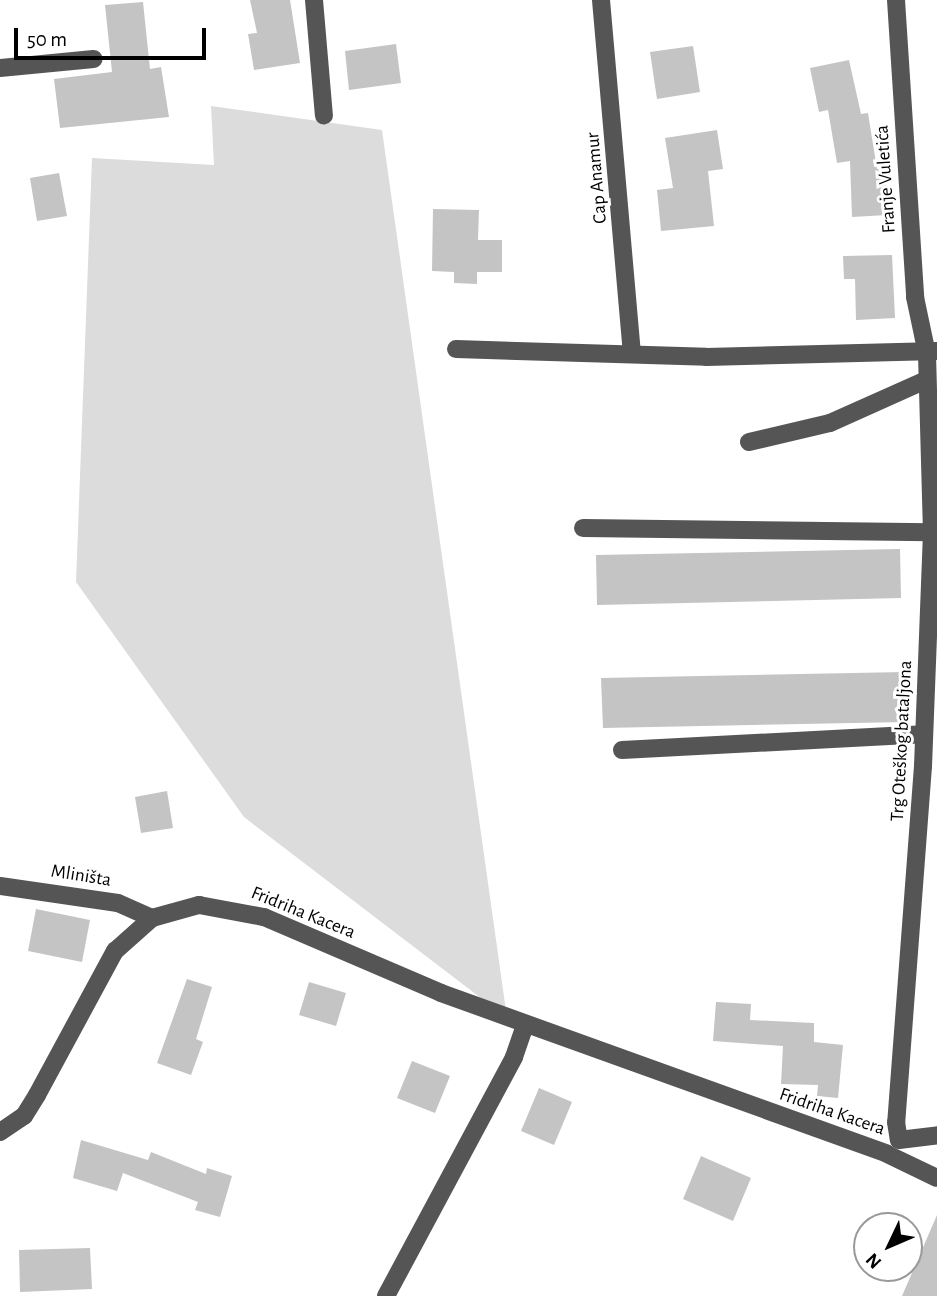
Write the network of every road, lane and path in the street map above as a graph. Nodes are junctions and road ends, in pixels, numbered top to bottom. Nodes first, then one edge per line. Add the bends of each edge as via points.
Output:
1 (314, 0) edge
2 (601, 0) edge
3 (896, 0) edge
4 (94, 59) dead end
5 (0, 68) edge
6 (324, 116) dead end
7 (456, 349) dead end
8 (632, 352) junction
9 (932, 353) edge
10 (926, 380) junction
11 (749, 442) dead end
12 (583, 528) dead end
13 (932, 532) junction
14 (932, 648) edge
15 (923, 734) junction
16 (622, 750) dead end
17 (930, 766) edge
18 (0, 886) edge
19 (152, 918) junction
20 (525, 1026) junction
21 (0, 1132) edge
22 (937, 1135) edge
23 (893, 1147) junction
24 (937, 1178) edge
25 (386, 1296) edge

1 - 6 street
2 - 8 street, Cap Anamur
3 - 9 street, Franje Vuletića via 915,298
4 - 5 street
7 - 8 street
8 - 9 street via 706,357
9 - 10 street, Trg Oteškog bataljona
10 - 11 street via 830,423
10 - 13 street, Trg Oteškog bataljona
12 - 13 street
13 - 14 street, Trg Oteškog bataljona
14 - 15 street, Trg Oteškog bataljona
15 - 16 street
15 - 17 street, Trg Oteškog bataljona
17 - 23 street, Trg Oteškog bataljona
18 - 19 street, Mliništa via 118,903
19 - 20 street, Fridriha Kacera via 199,905 253,914
19 - 21 street, Fridriha Kacera via 115,951 24,1116
20 - 23 street, Fridriha Kacera
20 - 25 street via 514,1056
22 - 23 street
23 - 24 street, Fridriha Kacera

